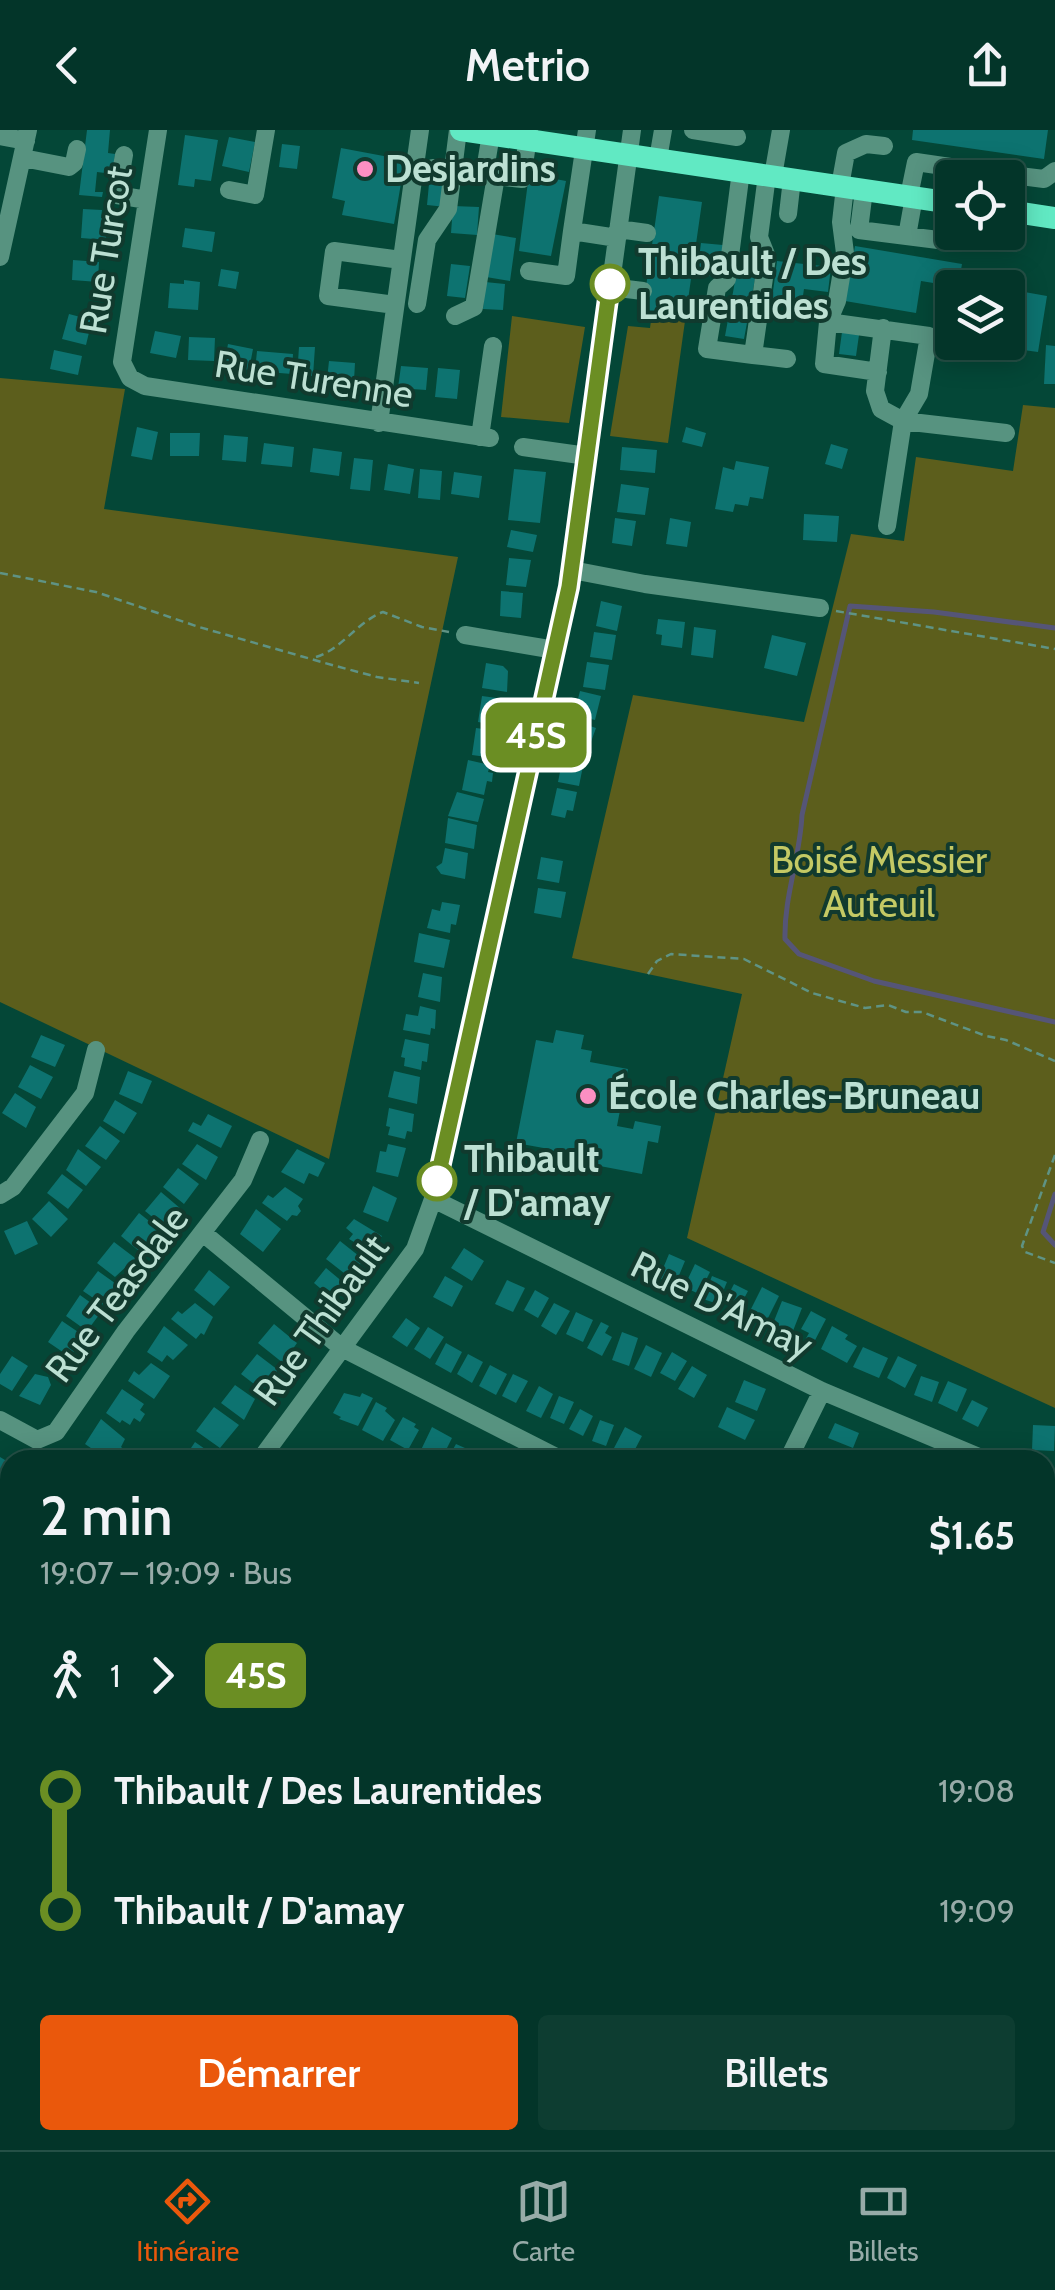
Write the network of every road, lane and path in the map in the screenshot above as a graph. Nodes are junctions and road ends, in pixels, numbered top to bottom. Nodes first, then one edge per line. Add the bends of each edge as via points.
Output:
1 (158, 130) edge
2 (266, 130) edge
3 (420, 130) edge
4 (460, 130) edge
5 (632, 130) edge
6 (663, 130) edge
7 (694, 130) edge
8 (781, 130) edge
9 (490, 134) junction
10 (738, 134) edge
11 (528, 135) edge
12 (0, 136) edge
13 (586, 139) edge
14 (873, 140) edge
15 (26, 143) edge
16 (76, 149) dead end
17 (628, 155) junction
18 (658, 159) junction
19 (137, 160) junction
20 (691, 164) junction
21 (935, 165) edge
22 (434, 168) dead end
23 (453, 170) junction
24 (737, 170) junction
25 (1055, 171) edge
26 (496, 176) junction
27 (777, 176) junction
28 (1025, 177) edge
29 (850, 187) junction
30 (229, 190) dead end
31 (912, 197) junction
32 (147, 200) junction
33 (935, 200) edge
34 (1025, 213) edge
35 (788, 214) dead end
36 (1055, 218) edge
37 (859, 230) junction
38 (572, 232) junction
39 (617, 233) junction
40 (647, 233) dead end
41 (907, 236) junction
42 (935, 240) edge
43 (845, 253) junction
44 (0, 257) edge
45 (401, 260) junction
46 (530, 271) dead end
47 (610, 288) junction
48 (643, 292) dead end
49 (418, 304) dead end
50 (395, 305) junction
51 (456, 316) dead end
52 (828, 322) junction
53 (883, 328) junction
54 (492, 346) dead end
55 (753, 355) junction
56 (787, 358) dead end
57 (878, 372) junction
58 (130, 378) joint
59 (902, 421) junction
60 (380, 422) junction
61 (1006, 433) dead end
62 (523, 447) dead end
63 (587, 456) junction
64 (886, 526) dead end
65 (572, 570) junction
66 (0, 573) edge
67 (820, 608) joint
68 (466, 635) joint
69 (1055, 648) edge
70 (554, 650) junction
71 (312, 658) junction
72 (419, 683) dead end
73 (648, 974) dead end
74 (96, 1050) dead end
75 (1055, 1061) edge
76 (260, 1140) dead end
77 (1055, 1154) edge
78 (0, 1195) edge
79 (433, 1199) junction
80 (203, 1233) junction
81 (1055, 1263) edge
82 (342, 1348) junction
83 (822, 1390) junction
84 (0, 1420) edge
85 (267, 1450) edge
86 (542, 1450) edge
87 (793, 1450) edge
88 (960, 1450) edge

1 - 19 street, Rue Turcot
2 - 30 street via 255,195
3 - 45 street
4 - 9 main road
4 - 23 street
5 - 17 street, Rue Thibault
6 - 18 street
7 - 10 street
7 - 20 street
8 - 27 street
9 - 11 main road
9 - 26 street via 486,164
10 - 24 street
11 - 13 main road
11 - 26 street via 522,179
12 - 15 street
13 - 17 main road
13 - 38 street
14 - 29 street via 846,153
15 - 16 street via 69,166
15 - 44 street
17 - 18 main road
17 - 39 street, Rue Thibault
18 - 20 main road
19 - 32 street, Rue Turcot
19 - 32 street via 117,195
20 - 24 main road
21 - 31 street via 916,162
22 - 23 street
23 - 49 street via 448,209 427,240
24 - 27 main road
24 - 55 street via 727,279 717,288 708,349
25 - 28 street via 1044,179
26 - 51 street via 474,307
27 - 29 main road
27 - 35 street
27 - 55 street via 759,237 767,257
29 - 31 main road
29 - 37 street
29 - 43 street via 841,222
31 - 33 main road
31 - 41 street
32 - 58 street, Rue Turcot via 122,362
34 - 36 main road
37 - 41 street
37 - 43 street
38 - 39 street
38 - 46 street via 566,276
39 - 40 street
39 - 47 street, Rue Thibault
41 - 42 street
43 - 52 street
45 - 50 street
45 - 50 street via 334,251 328,296
47 - 48 street
47 - 63 street, Rue Thibault
50 - 60 street
52 - 53 street
52 - 57 street via 824,364
53 - 57 street
53 - 59 street via 930,336 919,394
54 - 60 street, Rue Turenne via 485,437
55 - 56 street
57 - 59 street via 878,404
58 - 60 street, Rue Turenne via 145,386
59 - 61 street
59 - 64 street
62 - 63 street
63 - 65 street, Rue Thibault
65 - 67 street
65 - 70 street, Rue Thibault
66 - 71 path via 96,592
67 - 69 path
68 - 70 street
68 - 71 path via 383,612
70 - 79 street, Rue Thibault
71 - 72 path
73 - 75 path via 671,954 744,960 812,993 865,1008 922,1012
74 - 78 street via 84,1094
76 - 80 street, Rue Teasdale via 244,1180
77 - 81 path via 1022,1246
79 - 82 street, Rue Thibault via 415,1249
79 - 83 street, Rue D'Amay
80 - 82 street
80 - 84 street, Rue Teasdale via 56,1432 37,1440
82 - 85 street, Rue Thibault
82 - 86 street
83 - 87 street
83 - 88 street, Rue D'Amay

